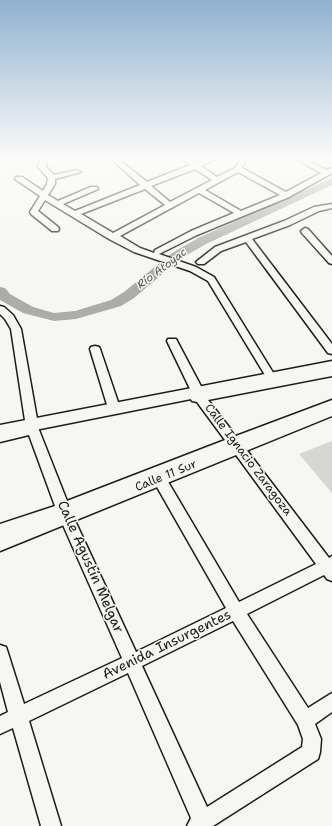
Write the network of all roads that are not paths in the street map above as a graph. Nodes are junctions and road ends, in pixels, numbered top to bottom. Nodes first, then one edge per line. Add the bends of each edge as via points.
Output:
1 (43, 197) edge
2 (46, 197) edge
3 (75, 197) edge
4 (117, 197) edge
5 (159, 197) edge
6 (188, 197) edge
7 (211, 197) edge
8 (282, 197) edge
9 (57, 204) junction
10 (170, 206) junction
11 (332, 206) edge
12 (74, 214) junction
13 (241, 214) junction
14 (55, 229) dead end
15 (305, 231) dead end
16 (112, 237) junction
17 (248, 239) junction
18 (159, 255) junction
19 (332, 261) edge
20 (201, 262) dead end
21 (0, 309) edge
22 (172, 341) dead end
23 (95, 348) dead end
24 (332, 351) edge
25 (332, 366) edge
26 (332, 372) edge
27 (272, 378) junction
28 (199, 395) junction
29 (332, 404) edge
30 (114, 408) junction
31 (332, 410) edge
32 (33, 427) junction
33 (0, 431) edge
34 (0, 437) edge
35 (237, 445) junction
36 (159, 479) junction
37 (64, 513) junction
38 (0, 530) edge
39 (0, 543) edge
40 (330, 567) edge
41 (236, 611) junction
42 (0, 653) edge
43 (133, 662) junction
44 (332, 702) edge
45 (19, 716) junction
46 (305, 720) junction
47 (0, 725) edge
48 (200, 823) edge
49 (51, 826) edge

1 - 14 street via 34,212
2 - 9 street
3 - 9 street
4 - 12 street
5 - 10 street
6 - 10 street
7 - 13 street
8 - 13 street
9 - 12 street
10 - 16 street
11 - 17 street via 317,209
12 - 16 street
13 - 18 street via 194,233
15 - 19 street
16 - 18 street via 137,250
17 - 20 street via 218,249
17 - 24 street
18 - 27 street via 204,274 215,284
21 - 32 street, Calle Agustín Melgar via 9,317 16,330
22 - 28 street, Calle Ignacio Zaragoza
23 - 30 street
25 - 27 main road
26 - 28 street
27 - 28 main road
28 - 30 main road
28 - 32 street
28 - 35 street, Calle Ignacio Zaragoza
29 - 35 street
30 - 32 main road
31 - 35 main road, Calle 11 Sur
32 - 33 main road
32 - 34 street
32 - 37 street, Calle Agustín Melgar
35 - 36 main road, Calle 11 Sur
35 - 37 street
35 - 40 street, Calle Ignacio Zaragoza
36 - 37 main road, Calle 11 Sur
36 - 41 street
37 - 38 street
37 - 39 main road, Calle 11 Sur
37 - 43 street, Calle Agustín Melgar
40 - 41 street, Avenida Insurgentes
41 - 43 street, Avenida Insurgentes
41 - 46 street
42 - 45 street
43 - 45 street, Avenida Insurgentes
43 - 48 street, Calle Agustín Melgar
44 - 46 street
45 - 47 street, Avenida Insurgentes
45 - 49 street
46 - 48 street via 312,739 311,752

